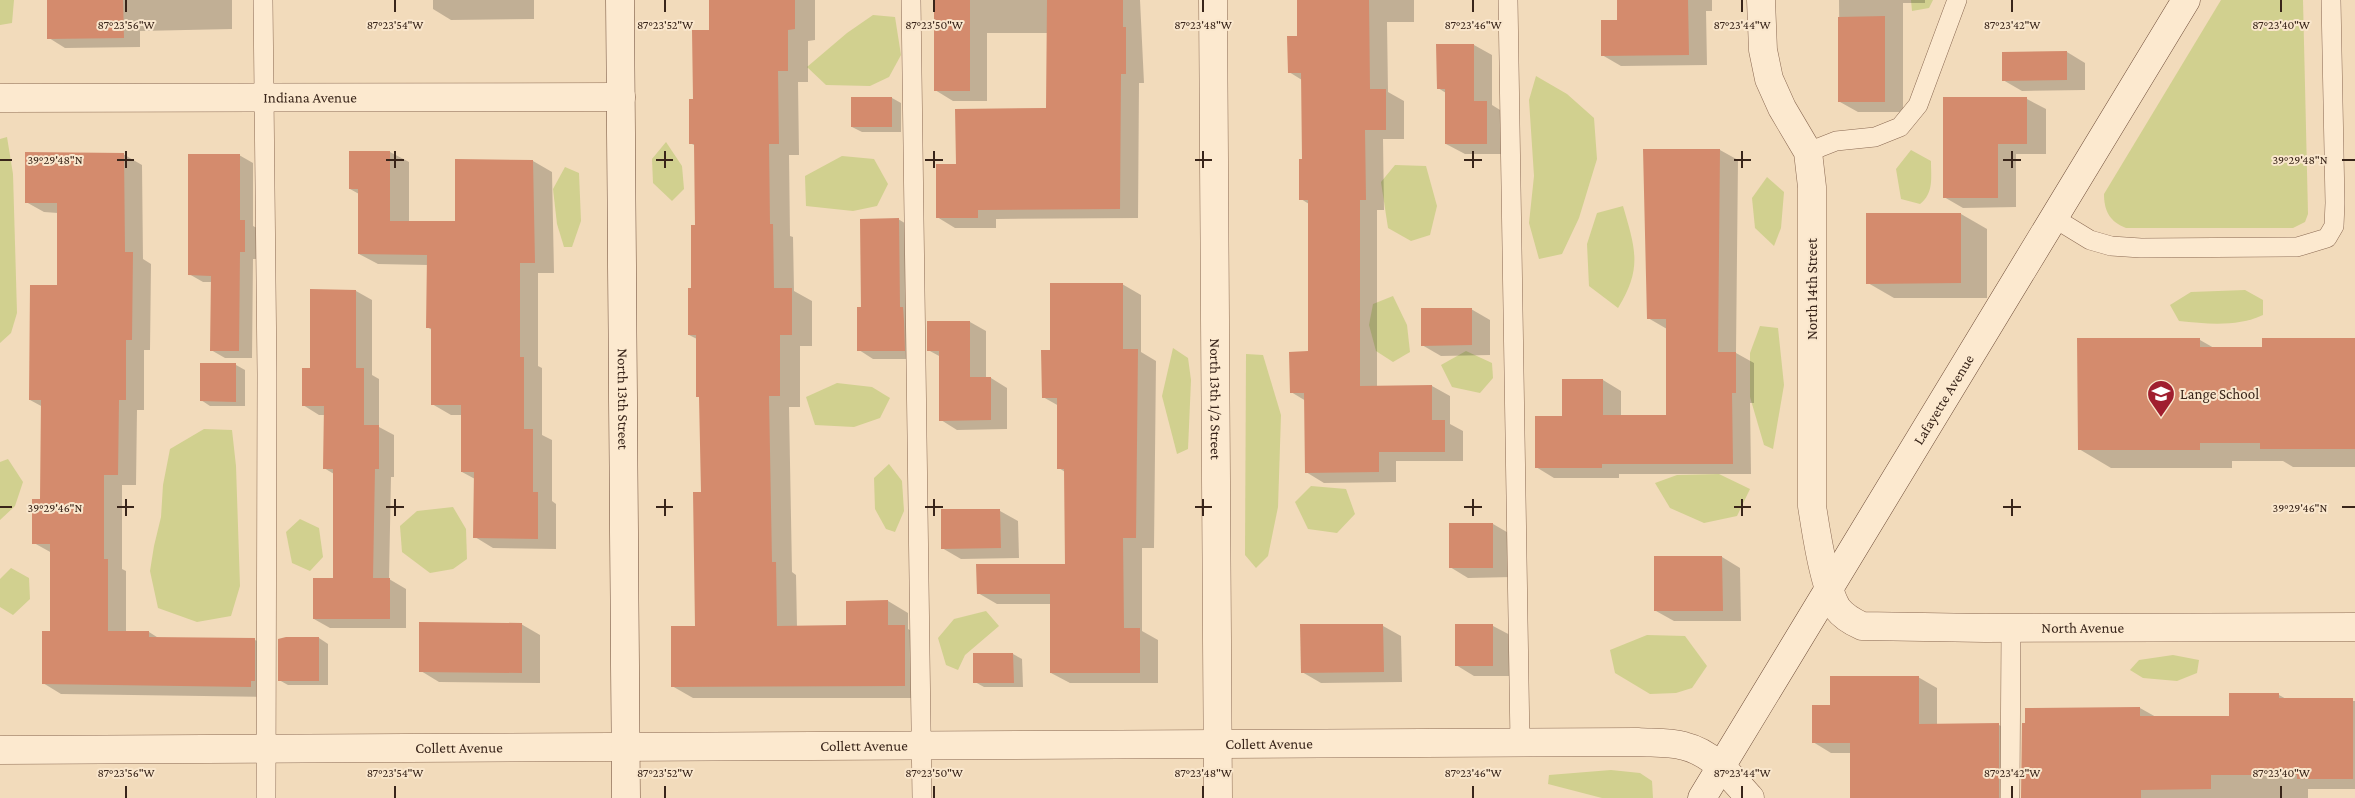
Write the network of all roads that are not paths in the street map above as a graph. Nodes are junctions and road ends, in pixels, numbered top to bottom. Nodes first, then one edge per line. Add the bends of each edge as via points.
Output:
1 (263, 0) edge
2 (620, 0) edge
3 (911, 0) edge
4 (1213, 0) edge
5 (1508, 0) edge
6 (1761, 0) edge
7 (1957, 0) edge
8 (2186, 0) edge
9 (2331, 0) edge
10 (621, 97) junction
11 (0, 98) edge
12 (265, 98) junction
13 (1808, 152) junction
14 (2054, 218) junction
15 (1830, 588) junction
16 (2355, 627) edge
17 (2011, 628) junction
18 (1520, 743) junction
19 (922, 745) junction
20 (1217, 745) junction
21 (626, 748) junction
22 (0, 750) edge
23 (266, 750) junction
24 (1721, 767) junction
25 (266, 798) edge
26 (626, 798) edge
27 (922, 798) edge
28 (1218, 798) edge
29 (1702, 798) edge
30 (1750, 798) edge
31 (2010, 798) edge

1 - 12 lane
2 - 10 street, North 13th Street
3 - 19 lane
4 - 20 street, North 13th 1/2 Street
5 - 18 lane
6 - 13 street, North 14th Street via 1763,50 1769,78
7 - 13 lane via 1918,105 1900,127 1875,137 1836,140
8 - 14 street, Lafayette Avenue
9 - 14 lane via 2335,203 2334,226 2327,238 2297,247 2111,246 2090,240
10 - 12 street, Indiana Avenue
10 - 21 street, North 13th Street
11 - 12 street, Indiana Avenue
12 - 23 lane
13 - 15 street, North 14th Street via 1812,188 1812,506 1818,546
14 - 15 street, Lafayette Avenue
15 - 17 street, North Avenue via 1837,608 1849,620 1862,626
15 - 24 street, Lafayette Avenue
16 - 17 street, North Avenue
17 - 31 lane
18 - 20 street, Collett Avenue
18 - 24 street, Collett Avenue via 1684,745 1705,754
19 - 20 street, Collett Avenue
19 - 21 street, Collett Avenue
19 - 27 lane
20 - 28 street, North 13th 1/2 Street
21 - 23 street, Collett Avenue
21 - 26 street, North 13th Street
22 - 23 street, Collett Avenue
23 - 25 lane
24 - 29 street, Lafayette Avenue
24 - 30 street

